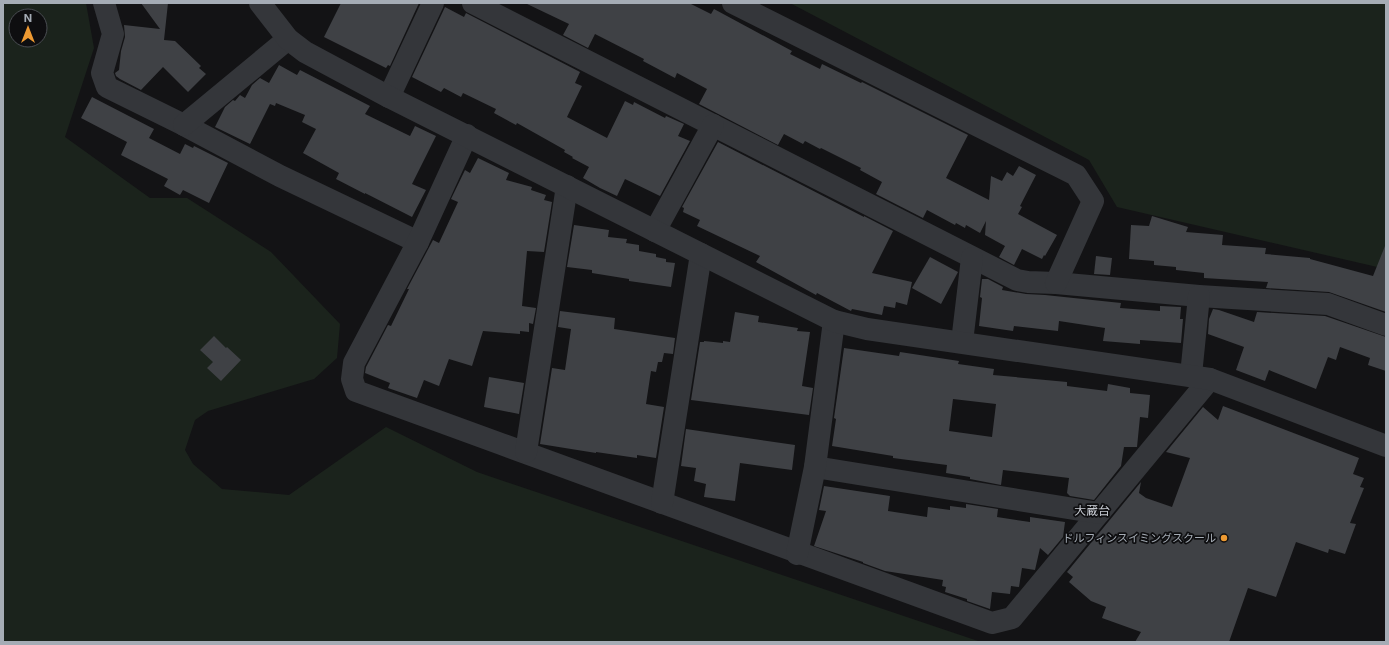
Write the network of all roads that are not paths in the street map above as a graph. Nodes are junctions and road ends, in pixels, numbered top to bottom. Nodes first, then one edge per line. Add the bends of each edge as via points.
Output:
1 (104, 3) edge
2 (260, 3) edge
3 (433, 3) edge
4 (473, 3) edge
5 (733, 3) edge
6 (288, 39) junction
7 (390, 96) junction
8 (184, 125) junction
9 (713, 125) junction
10 (467, 135) junction
11 (566, 186) junction
12 (655, 231) junction
13 (418, 242) junction
14 (701, 254) junction
15 (972, 258) junction
16 (1056, 283) junction
17 (1199, 296) junction
18 (834, 321) junction
19 (1386, 325) edge
20 (962, 342) junction
21 (1200, 377) junction
22 (1386, 446) edge
23 (526, 452) junction
24 (815, 467) junction
25 (662, 503) junction
26 (1099, 513) junction
27 (797, 554) junction

1 - 8 street via 113,34 102,73 108,87
2 - 6 street
3 - 7 street
4 - 9 street
5 - 16 street via 1076,174 1093,201
6 - 7 street via 305,52
6 - 8 street
7 - 10 street
8 - 13 street via 280,176
9 - 12 street
9 - 15 street
10 - 11 street
10 - 13 street
11 - 12 street
11 - 23 street
12 - 14 street
13 - 23 street via 354,363 352,379 356,391
14 - 18 street
14 - 25 street
15 - 16 street via 1017,280
15 - 20 street
16 - 17 street
17 - 19 street via 1328,304
17 - 21 street
18 - 20 street via 867,329
18 - 24 street
20 - 21 street
21 - 22 street
21 - 26 street
23 - 25 street
24 - 26 street
24 - 27 street
25 - 27 street
26 - 27 street via 1012,618 992,623

